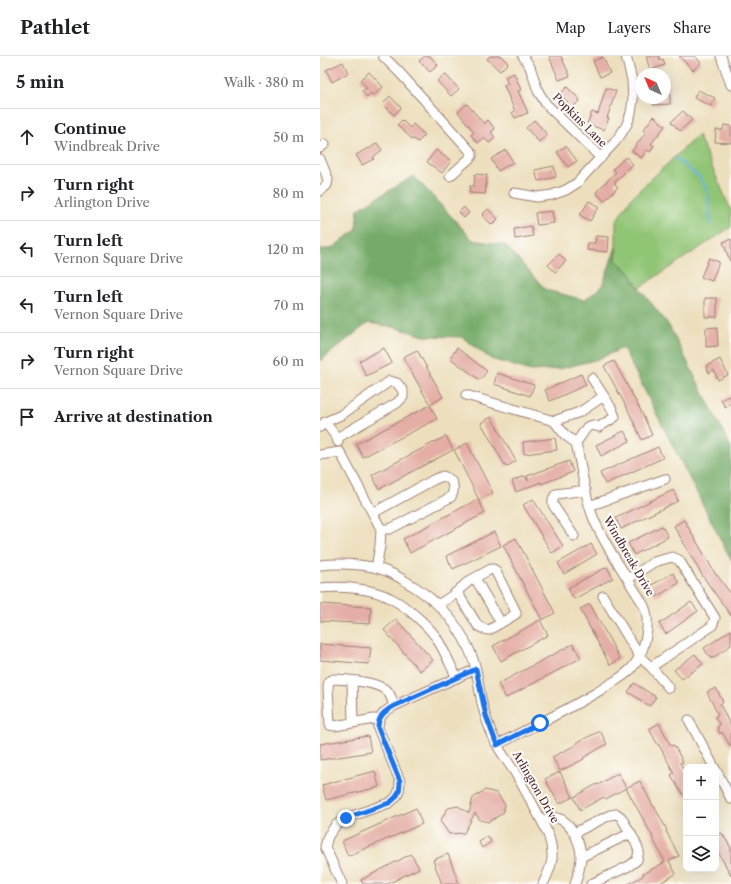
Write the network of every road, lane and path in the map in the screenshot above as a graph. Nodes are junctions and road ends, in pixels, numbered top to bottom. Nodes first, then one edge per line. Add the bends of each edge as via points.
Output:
1 (383, 56) edge
2 (523, 56) edge
3 (626, 56) edge
4 (721, 56) edge
5 (731, 86) edge
6 (601, 158) junction
7 (320, 159) edge
8 (450, 176) dead end
9 (320, 191) edge
10 (514, 193) dead end
11 (592, 378) dead end
12 (466, 395) dead end
13 (604, 396) junction
14 (580, 412) junction
15 (554, 421) junction
16 (323, 424) edge
17 (587, 427) junction
18 (337, 438) junction
19 (576, 443) junction
20 (340, 452) junction
21 (320, 455) edge
22 (665, 479) dead end
23 (586, 490) junction
24 (590, 506) junction
25 (373, 513) junction
26 (381, 528) junction
27 (574, 536) dead end
28 (320, 565) edge
29 (376, 568) junction
30 (475, 578) junction
31 (628, 579) junction
32 (320, 588) edge
33 (457, 592) junction
34 (603, 596) dead end
35 (438, 605) junction
36 (501, 623) junction
37 (640, 657) junction
38 (651, 667) junction
39 (476, 669) junction
40 (457, 678) junction
41 (352, 681) junction
42 (669, 688) dead end
43 (394, 706) junction
44 (379, 720) junction
45 (689, 720) dead end
46 (353, 723) junction
47 (497, 745) junction
48 (712, 764) edge
49 (719, 776) edge
50 (731, 799) edge
51 (542, 821) junction
52 (574, 832) junction
53 (631, 833) junction
54 (581, 857) junction
55 (342, 884) edge
56 (542, 884) edge
57 (575, 884) edge
58 (591, 884) edge

1 - 8 street via 472,153 472,156
2 - 6 street, Popkins Lane via 546,104
3 - 6 street via 633,88 631,113 621,134
4 - 5 street
6 - 10 street via 577,183 560,193 537,197
7 - 9 street via 328,179 327,185
11 - 13 street
12 - 15 street
13 - 14 street
13 - 17 street via 615,417 599,427
14 - 15 street
14 - 17 street
15 - 19 street via 565,435
16 - 18 street
16 - 18 street via 390,382 397,383 403,391 403,397 397,403
17 - 19 street
18 - 20 street
19 - 23 street, Windbreak Drive
20 - 21 street
20 - 25 street
22 - 24 street
23 - 24 street, Windbreak Drive
23 - 27 street via 556,494 553,499 553,504
24 - 31 street, Windbreak Drive via 604,542
25 - 26 street
25 - 26 street via 443,476 449,479 453,486 454,493 451,497 390,529
26 - 29 street
28 - 29 street, Arlington Drive via 347,564
29 - 35 street, Arlington Drive via 391,573 415,587
30 - 33 street
30 - 36 street
30 - 36 street via 491,569 495,570 516,612
31 - 37 street, Windbreak Drive via 645,608 647,626
31 - 38 street via 654,562 672,557 679,560 715,618 712,626
32 - 40 street via 354,588 391,598 427,626 444,650
33 - 35 street
33 - 36 street via 478,626 489,630
34 - 37 street
35 - 39 street, Arlington Drive via 463,638
37 - 38 street
37 - 47 street, Windbreak Drive via 621,678
38 - 42 street
39 - 40 street
39 - 47 street, Arlington Drive via 486,716
40 - 43 street
41 - 43 street via 380,686 388,692
41 - 46 street
41 - 46 street via 334,679 329,681 328,688 330,725
43 - 44 street via 385,711
44 - 46 street
44 - 55 street via 378,728 400,781 400,788 395,799 346,818 336,825 328,836 325,847
45 - 48 street
47 - 51 street, Arlington Drive
49 - 50 street
51 - 52 street via 559,818
51 - 56 street, Arlington Drive via 548,832 552,852 550,869
52 - 53 street via 616,814 621,817
52 - 54 street
53 - 54 street
53 - 58 street via 639,851 637,860
54 - 57 street

